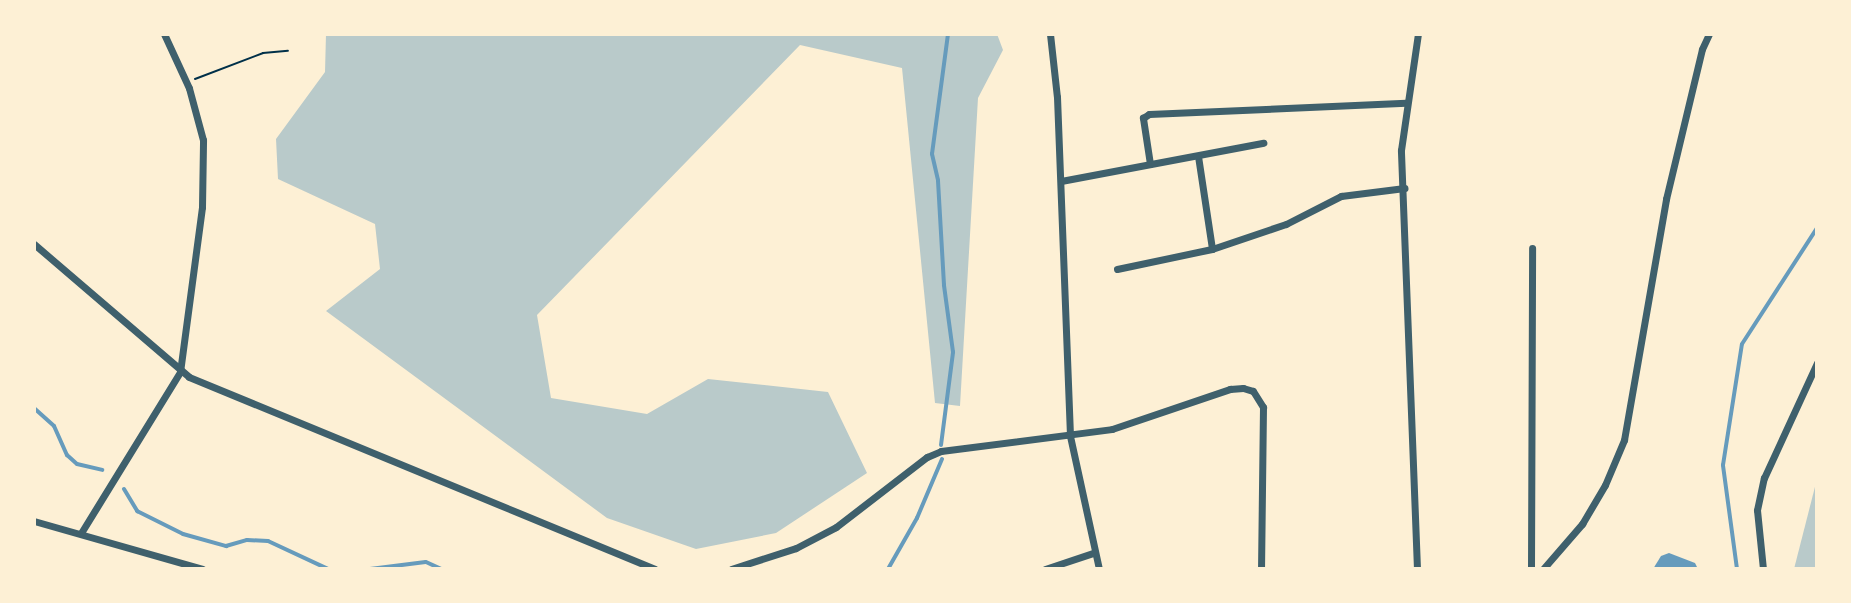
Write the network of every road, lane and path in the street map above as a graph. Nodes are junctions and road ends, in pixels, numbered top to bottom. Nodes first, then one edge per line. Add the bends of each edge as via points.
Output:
1 (164, 34) edge
2 (1050, 34) edge
3 (1418, 34) edge
4 (1709, 34) edge
5 (288, 51) dead end
6 (186, 83) junction
7 (1406, 103) junction
8 (1263, 143) dead end
9 (1198, 156) junction
10 (1150, 164) junction
11 (1061, 181) junction
12 (1405, 188) junction
13 (34, 244) edge
14 (1532, 248) dead end
15 (1212, 249) junction
16 (1117, 269) dead end
17 (1817, 363) edge
18 (180, 372) junction
19 (1070, 436) junction
20 (34, 521) edge
21 (81, 533) junction
22 (1093, 553) junction
23 (202, 569) edge
24 (655, 569) edge
25 (731, 569) edge
26 (1045, 569) edge
27 (1099, 569) edge
28 (1261, 569) edge
29 (1417, 569) edge
30 (1531, 569) edge
31 (1543, 569) edge
32 (1763, 569) edge

1 - 6 street
2 - 11 street
3 - 7 street
4 - 31 street via 1666,199 1624,440 1582,524
5 - 6 path via 263,53
6 - 18 street via 200,120 202,207
7 - 10 street via 1149,114 1143,118
7 - 12 street via 1401,136
8 - 9 street
9 - 10 street
9 - 15 street
10 - 11 street
11 - 19 street
12 - 15 street via 1341,196 1286,224
12 - 29 street
13 - 18 street
14 - 30 street
15 - 16 street
17 - 32 street via 1764,478 1757,510
18 - 21 street
18 - 24 street
19 - 22 street
19 - 25 street via 941,451 836,527 796,548
19 - 28 street via 1112,429 1230,389 1253,391 1263,407
20 - 21 street
21 - 23 street
22 - 26 street
22 - 27 street

